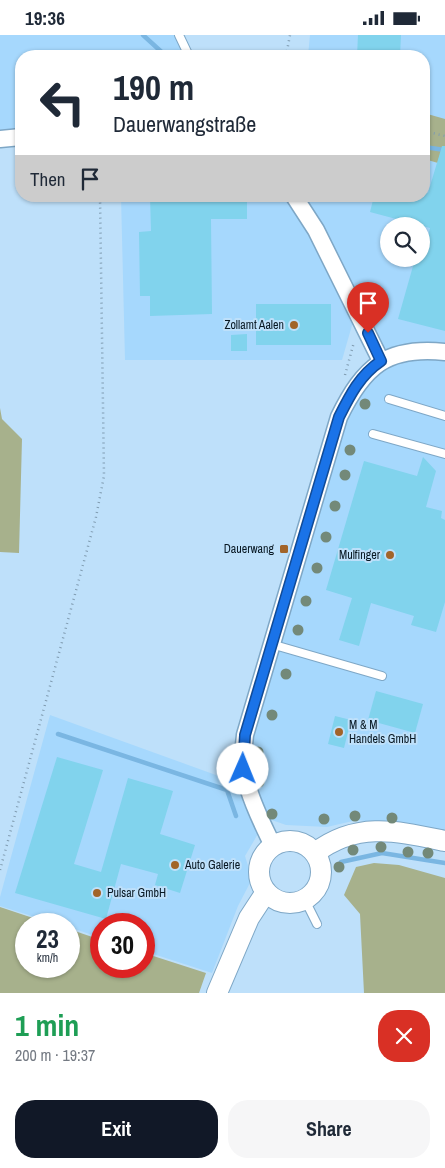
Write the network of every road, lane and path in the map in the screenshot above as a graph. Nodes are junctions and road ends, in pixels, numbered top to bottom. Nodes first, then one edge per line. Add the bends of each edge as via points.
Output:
1 (180, 35) edge
2 (290, 35) edge
3 (186, 50) edge
4 (287, 50) edge
5 (430, 132) edge
6 (445, 136) edge
7 (15, 138) edge
8 (0, 139) edge
9 (100, 202) edge
10 (298, 202) edge
11 (361, 319) junction
12 (445, 352) edge
13 (381, 361) junction
14 (344, 379) dead end
15 (389, 399) dead end
16 (445, 416) edge
17 (373, 434) dead end
18 (445, 454) edge
19 (272, 644) junction
20 (382, 676) dead end
21 (445, 841) edge
22 (273, 846) junction
23 (315, 853) junction
24 (0, 870) edge
25 (266, 892) junction
26 (305, 900) junction
27 (317, 924) dead end
28 (217, 993) edge

1 - 3 lane
2 - 4 path
5 - 6 path
7 - 8 street
9 - 24 path via 104,476 96,517
10 - 11 street via 316,230
11 - 13 street
11 - 14 path
12 - 13 street via 411,351
13 - 19 street via 358,382 339,417
15 - 16 lane
17 - 18 lane
19 - 20 lane
19 - 22 street via 242,753 248,795
21 - 23 street via 404,833 353,833 332,841
22 - 23 street via 291,841 308,846
22 - 25 street via 259,867 261,885
23 - 26 street via 322,873 314,893
25 - 26 street via 284,903
25 - 28 street via 249,918
26 - 27 lane

